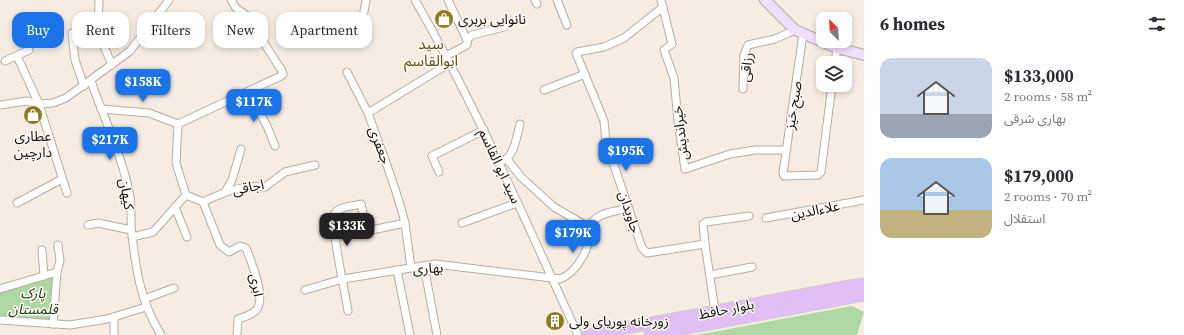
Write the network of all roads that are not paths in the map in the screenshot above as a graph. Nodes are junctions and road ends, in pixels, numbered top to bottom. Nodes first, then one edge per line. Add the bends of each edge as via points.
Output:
1 (99, 0) edge
2 (169, 0) edge
3 (231, 0) edge
4 (366, 0) edge
5 (415, 0) edge
6 (448, 0) edge
7 (557, 0) edge
8 (765, 0) edge
9 (662, 4) edge
10 (160, 12) edge
11 (364, 12) edge
12 (567, 24) dead end
13 (504, 27) dead end
14 (799, 32) junction
15 (816, 39) edge
16 (467, 40) junction
17 (137, 42) edge
18 (74, 48) edge
19 (837, 48) joint
20 (29, 50) dead end
21 (17, 56) junction
22 (446, 56) junction
23 (836, 56) edge
24 (864, 56) edge
25 (5, 61) dead end
26 (450, 63) junction
27 (112, 65) junction
28 (347, 72) dead end
29 (585, 74) junction
30 (91, 81) junction
31 (84, 86) junction
32 (743, 89) dead end
33 (544, 90) dead end
34 (248, 92) junction
35 (831, 92) edge
36 (39, 104) junction
37 (0, 105) edge
38 (101, 109) junction
39 (368, 113) junction
40 (178, 124) junction
41 (520, 124) dead end
42 (484, 130) junction
43 (275, 146) dead end
44 (241, 149) dead end
45 (786, 150) junction
46 (507, 159) junction
47 (499, 162) junction
48 (315, 165) dead end
49 (439, 172) dead end
50 (62, 179) junction
51 (225, 192) junction
52 (67, 193) dead end
53 (186, 195) junction
54 (864, 200) edge
55 (203, 202) junction
56 (17, 203) dead end
57 (517, 203) junction
58 (175, 207) junction
59 (629, 208) junction
60 (749, 216) dead end
61 (766, 218) dead end
62 (462, 223) dead end
63 (405, 224) junction
64 (88, 225) dead end
65 (590, 228) junction
66 (132, 236) junction
67 (187, 238) dead end
68 (705, 244) junction
69 (58, 245) dead end
70 (42, 250) dead end
71 (424, 266) junction
72 (752, 267) dead end
73 (411, 268) junction
74 (397, 270) junction
75 (57, 272) junction
76 (710, 275) junction
77 (44, 276) junction
78 (552, 278) junction
79 (343, 279) junction
80 (864, 284) edge
81 (174, 288) dead end
82 (0, 289) edge
83 (305, 290) dead end
84 (864, 295) edge
85 (144, 299) junction
86 (146, 307) junction
87 (348, 311) dead end
88 (715, 311) junction
89 (114, 317) junction
90 (0, 320) edge
91 (52, 324) junction
92 (114, 335) edge
93 (162, 335) edge
94 (237, 335) edge
95 (410, 335) edge
96 (437, 335) edge
97 (578, 335) edge
98 (588, 335) edge
99 (650, 335) edge

1 - 27 street via 98,33
2 - 10 street
3 - 34 street via 236,8 246,15 283,74
4 - 11 street
5 - 22 street, سید ابو القاسم
6 - 16 street
7 - 12 street
8 - 14 main road
9 - 29 street, جاویدان via 624,38 604,47 577,52
9 - 45 street, خیراندیش via 672,44 664,50 674,78 685,169 730,154 755,150
13 - 16 street via 472,35
14 - 15 main road
14 - 32 street, رزاقی via 748,45 744,55
14 - 45 street, صبح خیز
16 - 22 street via 467,46
17 - 27 street via 130,51
18 - 31 street
19 - 23 street
19 - 24 main road
20 - 21 street
21 - 25 street
21 - 36 street
22 - 26 street, سید ابو القاسم
26 - 39 street, جعفری
26 - 42 street, سید ابو القاسم
27 - 30 street
28 - 39 street
29 - 33 street
29 - 59 street, جاویدان via 604,121 606,142
30 - 31 street
30 - 38 street, کیهان
31 - 36 street via 66,98 53,103
34 - 40 street
34 - 43 street
35 - 45 street, صبح خیز via 820,174 784,176
36 - 37 street via 27,101
36 - 50 street
38 - 40 street via 149,112
38 - 66 street, کیهان via 130,198
39 - 63 street, جعفری
40 - 53 street via 176,163
41 - 46 street via 512,152
42 - 47 street, سید ابو القاسم
42 - 49 street via 432,156
44 - 51 street via 232,180
46 - 47 street
46 - 65 street via 520,177 554,207
47 - 57 street, سید ابو القاسم
48 - 51 street, اجاقی via 285,172 265,186 255,185
50 - 52 street
50 - 56 street
51 - 55 street, اجاقی
53 - 55 street
53 - 58 street
54 - 61 street, علاءالدین
55 - 94 street, ابری via 220,245 230,252 240,246 246,248 254,268 260,304 256,311 238,319
57 - 62 street
57 - 78 street, سید ابو القاسم
58 - 66 street via 153,232
58 - 67 street
59 - 65 street via 598,217 591,223
59 - 68 street, جاویدان via 642,248 647,253
60 - 68 street via 706,222 703,224
63 - 73 street, جعفری
63 - 79 street via 368,231 361,204 335,212 334,231
64 - 66 street via 98,223
65 - 78 street, بهاری via 591,235 581,260 572,273 560,279
66 - 85 street, کیهان via 136,271
68 - 76 street
69 - 75 street via 60,261
70 - 77 street
71 - 73 street, بهاری
71 - 78 street, بهاری via 435,264
71 - 96 street
72 - 76 street
73 - 74 street, بهاری
74 - 79 street, بهاری
74 - 95 street
75 - 77 street
75 - 91 street
76 - 88 street
77 - 82 street
78 - 97 street, سید ابو القاسم
79 - 83 street, بهاری
79 - 87 street
80 - 88 main road, بلوار حافظ
81 - 85 street
84 - 99 main road, بلوار حافظ
85 - 86 street, کیهان
86 - 89 street
86 - 93 street, کیهان
88 - 98 main road, بلوار حافظ
89 - 91 street via 70,325
89 - 92 street
90 - 91 street

